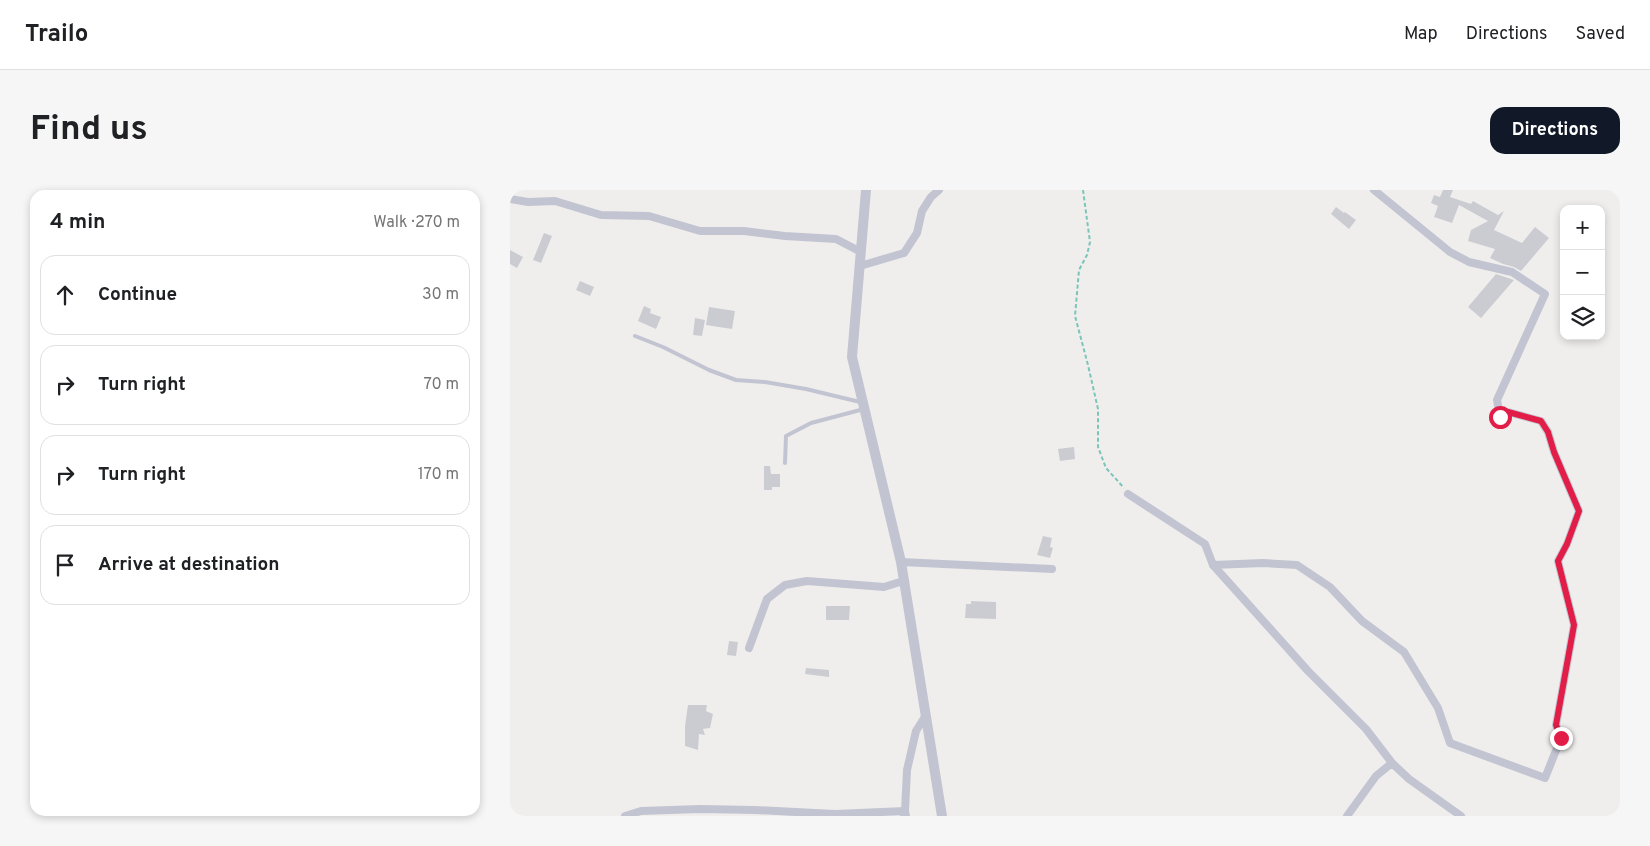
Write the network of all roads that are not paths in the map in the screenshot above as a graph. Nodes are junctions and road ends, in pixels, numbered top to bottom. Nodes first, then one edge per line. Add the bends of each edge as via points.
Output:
1 (866, 190) edge
2 (939, 190) edge
3 (1374, 190) edge
4 (510, 199) edge
5 (861, 252) junction
6 (860, 266) junction
7 (635, 336) dead end
8 (864, 406) junction
9 (785, 463) dead end
10 (1128, 494) road end
11 (901, 562) junction
12 (1213, 565) junction
13 (1052, 569) dead end
14 (903, 581) junction
15 (749, 648) dead end
16 (926, 715) junction
17 (1392, 763) junction
18 (904, 814) edge
19 (625, 816) edge
20 (942, 816) edge
21 (1347, 816) edge
22 (1461, 816) edge

1 - 5 street
2 - 6 street via 922,211 917,233 904,253
3 - 12 street via 1450,252 1469,262 1512,272 1545,294 1497,400 1500,417 1508,412 1541,421 1579,511 1558,561 1574,625 1556,725 1561,738 1545,778 1450,743 1438,708 1404,652 1362,621 1330,587 1297,565
4 - 5 street via 555,201 601,215 649,216 700,231 744,231 836,239
5 - 6 street
6 - 8 street via 852,357
7 - 8 lane via 736,380 790,386
8 - 9 lane via 810,423 786,436
8 - 11 street
10 - 12 street via 1205,544
11 - 13 street
11 - 14 street
12 - 17 street via 1308,671 1366,729
14 - 15 street via 884,586 807,581 785,585 767,598
14 - 16 street
16 - 18 street via 916,731 907,770
16 - 20 street
17 - 21 street via 1376,776
17 - 22 street
18 - 19 street via 700,809 641,810

